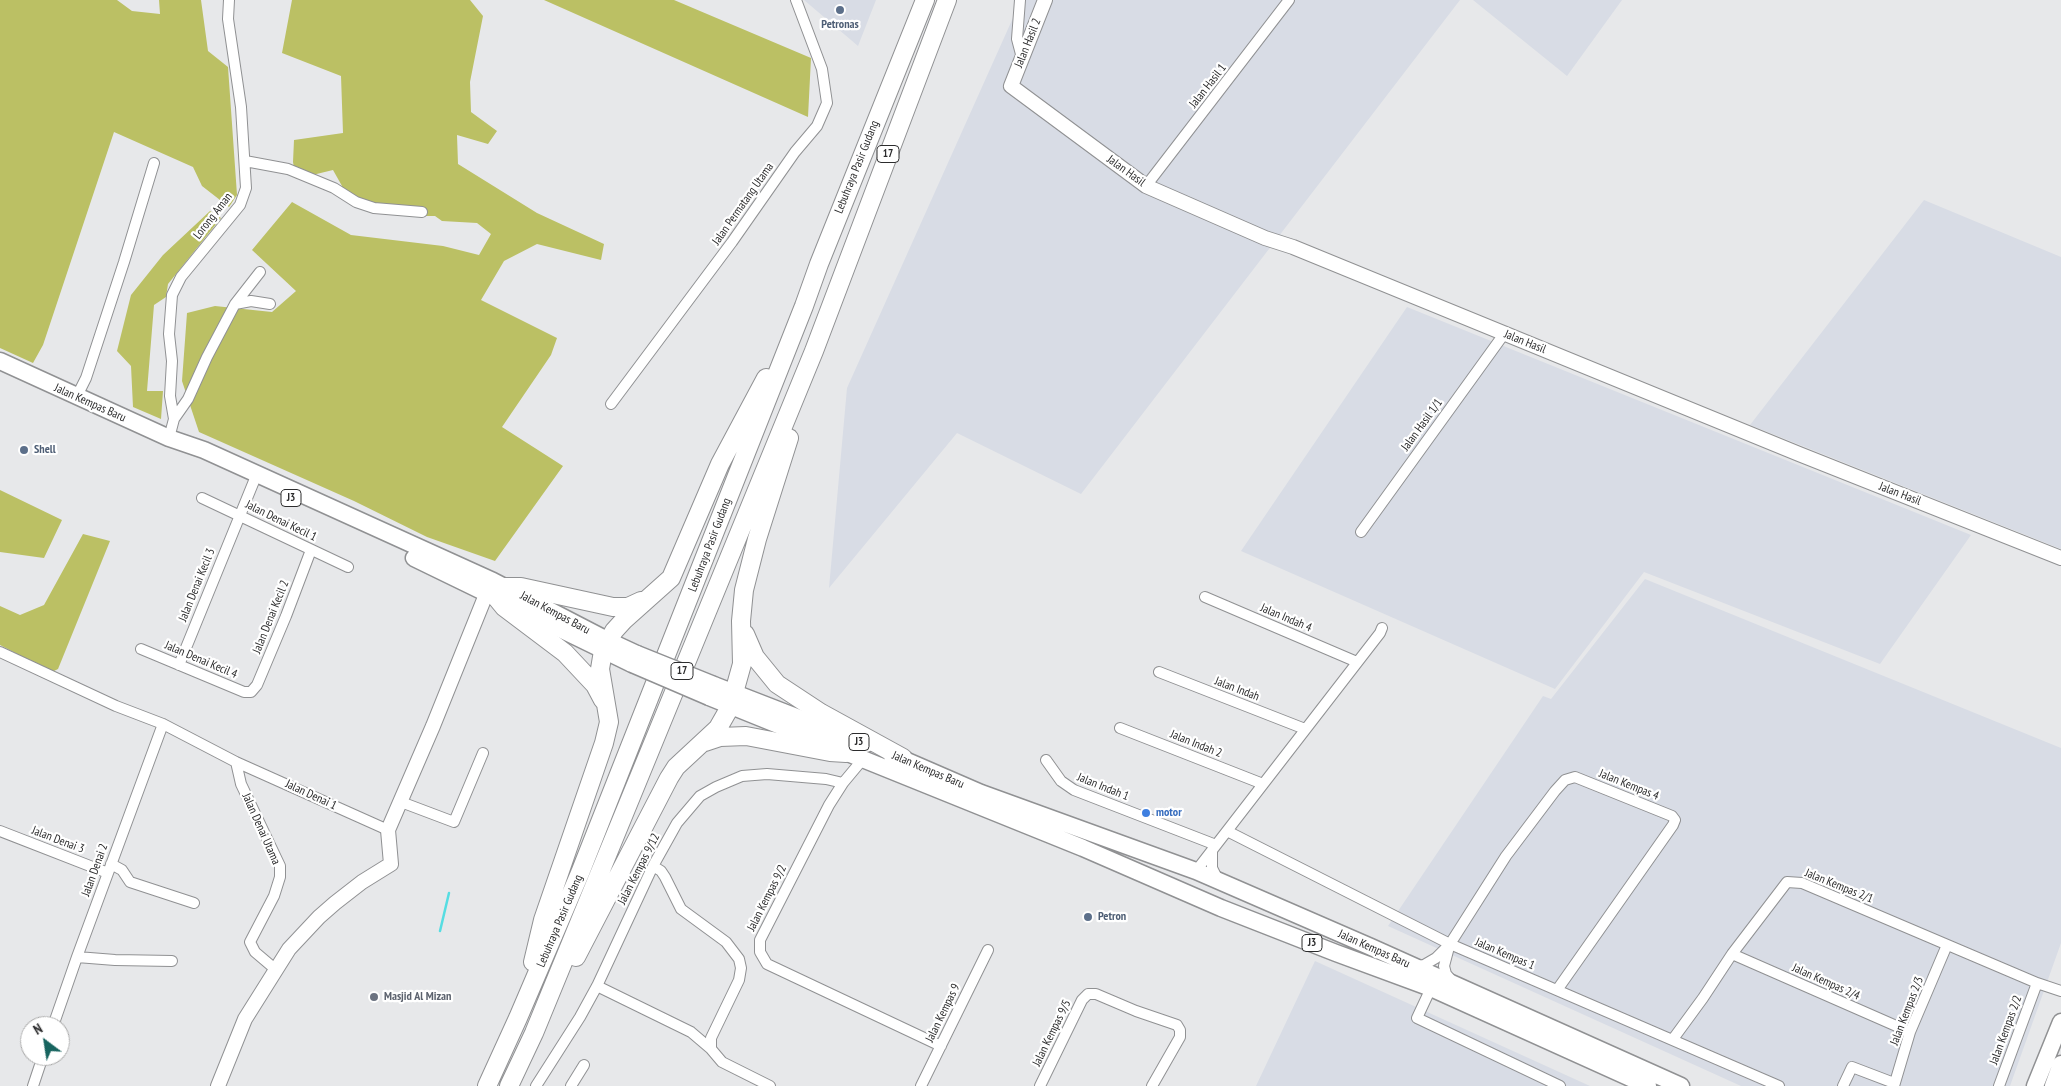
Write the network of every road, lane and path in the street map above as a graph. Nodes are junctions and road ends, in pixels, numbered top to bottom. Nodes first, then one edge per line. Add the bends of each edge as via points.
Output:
1 (229, 0) edge
2 (796, 0) edge
3 (925, 0) edge
4 (947, 0) edge
5 (1020, 0) edge
6 (1045, 0) edge
7 (1289, 0) edge
8 (1022, 58) junction
9 (1010, 86) joint
10 (245, 162) junction
11 (154, 163) dead end
12 (1146, 186) junction
13 (422, 212) dead end
14 (260, 272) dead end
15 (235, 304) junction
16 (270, 304) dead end
17 (804, 306) junction
18 (1504, 334) junction
19 (814, 351) junction
20 (0, 361) edge
21 (77, 396) junction
22 (611, 404) dead end
23 (174, 419) junction
24 (175, 441) junction
25 (254, 481) junction
26 (202, 498) dead end
27 (239, 515) junction
28 (1361, 532) dead end
29 (311, 550) junction
30 (2061, 558) edge
31 (348, 567) dead end
32 (496, 592) junction
33 (654, 595) junction
34 (1205, 597) dead end
35 (741, 621) junction
36 (1382, 628) dead end
37 (606, 646) junction
38 (141, 649) dead end
39 (0, 652) edge
40 (1357, 662) junction
41 (179, 665) junction
42 (1160, 672) dead end
43 (251, 692) joint
44 (733, 701) junction
45 (607, 707) junction
46 (163, 724) junction
47 (1120, 728) dead end
48 (1306, 729) junction
49 (704, 742) junction
50 (482, 753) dead end
51 (846, 753) junction
52 (903, 758) junction
53 (863, 759) junction
54 (1046, 760) dead end
55 (236, 762) junction
56 (842, 783) junction
57 (1263, 784) junction
58 (401, 802) junction
59 (388, 830) junction
60 (0, 831) edge
61 (1227, 831) junction
62 (1214, 847) junction
63 (653, 866) junction
64 (109, 868) junction
65 (1196, 871) junction
66 (1220, 882) junction
67 (194, 903) dead end
68 (1264, 924) junction
69 (1450, 944) junction
70 (1947, 945) junction
71 (988, 950) dead end
72 (1732, 954) junction
73 (77, 957) junction
74 (172, 961) dead end
75 (1414, 967) junction
76 (275, 969) junction
77 (2037, 983) junction
78 (597, 986) junction
79 (1457, 987) junction
80 (1431, 988) junction
81 (1557, 990) junction
82 (2061, 992) edge
83 (56, 1016) edge
84 (518, 1018) junction
85 (2061, 1022) edge
86 (1910, 1032) junction
87 (534, 1033) junction
88 (1673, 1039) junction
89 (941, 1046) junction
90 (712, 1049) junction
91 (2061, 1064) edge
92 (584, 1065) dead end
93 (40, 1066) edge
94 (1894, 1084) edge
95 (33, 1086) edge
96 (218, 1086) edge
97 (486, 1086) edge
98 (509, 1086) edge
99 (536, 1086) edge
100 (571, 1086) edge
101 (770, 1086) edge
102 (921, 1086) edge
103 (1040, 1086) edge
104 (1152, 1086) edge
105 (1560, 1086) edge
106 (1648, 1086) edge
107 (1681, 1086) edge
108 (1779, 1086) edge
109 (1843, 1086) edge
110 (1999, 1086) edge
111 (2035, 1086) edge
112 (2053, 1086) edge

1 - 10 street, Lorong Aman via 228,19 241,107
2 - 22 street, Jalan Permatang Utama via 822,69 827,103 817,126
3 - 17 highway, Lebuhraya Pasir Gudang / 17
4 - 19 highway, Lebuhraya Pasir Gudang / 17
5 - 8 street via 1017,39
6 - 8 street, Jalan Hasil 2
7 - 12 street, Jalan Hasil 1
8 - 9 street, Jalan Hasil 2
9 - 12 street, Jalan Hasil
10 - 13 street via 296,172 374,208
10 - 23 street, Lorong Aman via 247,182 242,202 181,277 172,295 170,396
11 - 21 street via 86,378
12 - 18 street, Jalan Hasil via 1265,238
14 - 15 street
15 - 16 street via 251,301
15 - 23 street via 188,398
17 - 33 highway via 720,464 671,578
17 - 84 highway, Lebuhraya Pasir Gudang / 17 via 641,722
18 - 28 street, Jalan Hasil 1/1
18 - 30 street, Jalan Hasil
19 - 35 highway via 757,539 744,590
19 - 87 highway, Lebuhraya Pasir Gudang / 17
20 - 21 main road, Jalan Kempas Baru / J3
21 - 24 main road, Jalan Kempas Baru / J3
23 - 24 street, Lorong Aman
24 - 25 main road, Jalan Kempas Baru / J3
24 - 32 main road, Jalan Kempas Baru / J3 via 204,450
25 - 27 street, Jalan Denai Kecil 3
25 - 32 main road, Jalan Kempas Baru / J3
26 - 27 street, Jalan Denai Kecil 1
27 - 29 street, Jalan Denai Kecil 1
27 - 41 street, Jalan Denai Kecil 3
29 - 31 street, Jalan Denai Kecil 1
29 - 43 street, Jalan Denai Kecil 2 via 257,685
32 - 33 highway via 521,587 613,607 628,607
32 - 37 main road, Jalan Kempas Baru / J3
32 - 45 highway via 504,607 565,653 594,685
32 - 58 street
33 - 37 highway via 638,606 614,631
34 - 40 street, Jalan Indah 4
35 - 44 highway via 742,664
35 - 52 highway via 754,657 777,684
36 - 40 street
37 - 44 main road, Jalan Kempas Baru / J3, bridge
37 - 45 highway via 600,669
38 - 41 street, Jalan Denai Kecil 4
39 - 46 street, Jalan Denai 1 via 99,699
40 - 48 street
41 - 43 street, Jalan Denai Kecil 4
42 - 48 street, Jalan Indah
44 - 49 highway via 718,728
44 - 51 main road, Jalan Kempas Baru / J3
44 - 52 main road, Jalan Kempas Baru / J3
45 - 84 highway via 609,722 604,743 543,920
46 - 55 street, Jalan Denai 1
46 - 64 street, Jalan Denai 2
47 - 57 street, Jalan Indah 2
48 - 57 street
49 - 51 highway via 720,737 746,736
49 - 87 highway via 676,767 669,778 598,918
50 - 58 street via 454,822
51 - 53 main road, Jalan Kempas Baru / J3
52 - 65 main road, Jalan Kempas Baru / J3 via 981,793
53 - 56 street, Jalan Kempas 9/2
53 - 68 main road, Jalan Kempas Baru / J3
54 - 62 street, Jalan Indah 1 via 1061,781 1074,790
55 - 59 street, Jalan Denai 1
55 - 76 street, Jalan Denai Utama via 241,784 280,866 274,896 250,942 255,952
56 - 63 street, Jalan Kempas 9/12 via 767,774 742,776 716,787 700,796 688,809
56 - 89 street, Jalan Kempas 9/2 via 760,940 760,952 767,964
57 - 61 street
58 - 59 street
59 - 76 street via 391,864 362,882 320,916
60 - 64 street, Jalan Denai 3
61 - 62 street
61 - 69 street, Jalan Kempas 1
62 - 65 street
62 - 66 street via 1212,868
63 - 78 street, Jalan Kempas 9/12
63 - 90 street via 665,877 681,909 726,942 739,959 739,980 711,1038
64 - 67 street via 122,870 130,882
64 - 73 street, Jalan Denai 2
65 - 66 main road, Jalan Kempas Baru / J3
65 - 68 main road via 1198,882 1206,893
66 - 75 main road, Jalan Kempas Baru / J3
68 - 80 main road, Jalan Kempas Baru / J3
69 - 75 street via 1430,962
69 - 79 street via 1444,966 1446,974
69 - 81 street, Jalan Kempas 1
69 - 81 street, Jalan Kempas 4 via 1506,856 1565,780 1575,777 1672,816 1674,825
70 - 72 street, Jalan Kempas 2/1 via 1802,882 1787,882
70 - 77 street, Jalan Kempas 2/1
70 - 86 street, Jalan Kempas 2/3
71 - 89 street, Jalan Kempas 9
72 - 86 street, Jalan Kempas 2/4
72 - 88 street, Jalan Kempas 2/1
73 - 74 street
73 - 83 street, Jalan Denai 2
75 - 79 main road, Jalan Kempas Baru / J3
76 - 96 street via 244,1019
77 - 82 street, Jalan Kempas 2/1
77 - 110 street, Jalan Kempas 2/2
78 - 90 street via 691,1032
78 - 99 street, Jalan Kempas 9/12
79 - 107 main road, Jalan Kempas Baru / J3
80 - 105 street via 1417,1018
80 - 106 main road, Jalan Kempas Baru / J3
81 - 88 street, Jalan Kempas 1
84 - 97 highway, Lebuhraya Pasir Gudang / 17
85 - 111 main road
86 - 94 street, Jalan Kempas 2/3
87 - 98 highway, Lebuhraya Pasir Gudang / 17
88 - 108 street, Jalan Kempas 1
89 - 102 street, Jalan Kempas 9
90 - 101 street via 722,1062
91 - 112 main road
92 - 100 street
93 - 95 street
94 - 109 street via 1852,1067
103 - 104 street, Jalan Kempas 9/5 via 1082,1000 1088,994 1096,994 1166,1020 1180,1030 1180,1037

